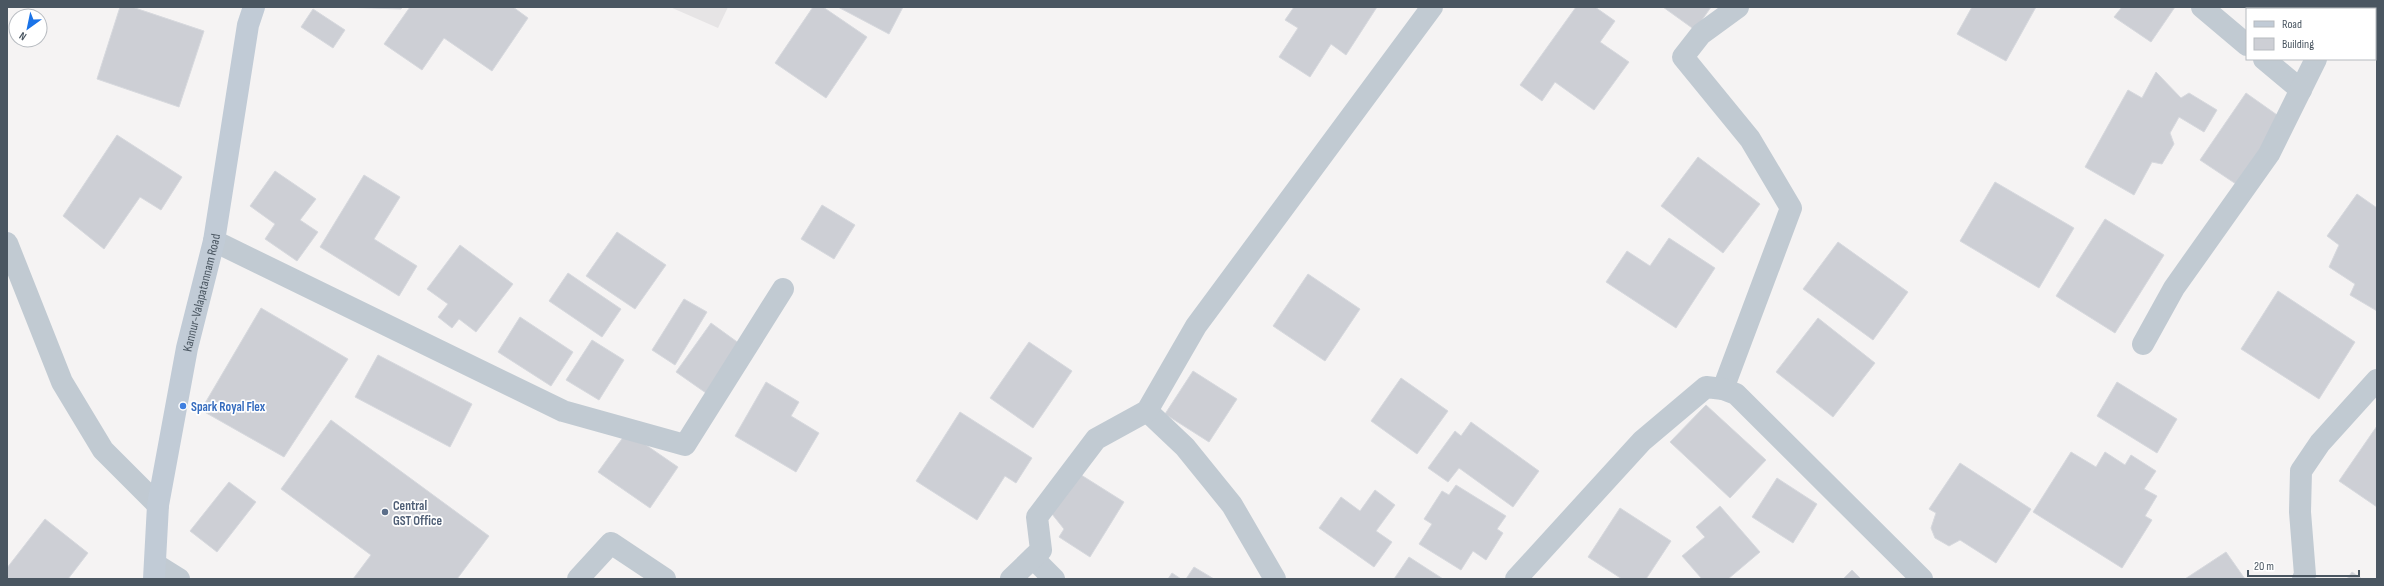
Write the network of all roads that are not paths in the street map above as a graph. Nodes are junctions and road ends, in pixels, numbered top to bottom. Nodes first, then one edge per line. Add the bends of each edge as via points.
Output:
1 (254, 7) edge
2 (1432, 7) edge
3 (1738, 7) edge
4 (2202, 7) edge
5 (2246, 44) edge
6 (2265, 60) edge
7 (2316, 60) edge
8 (2301, 90) junction
9 (214, 241) junction
10 (7, 243) edge
11 (783, 289) dead end
12 (2143, 344) dead end
13 (2377, 380) edge
14 (1722, 388) junction
15 (1147, 410) junction
16 (158, 505) junction
17 (1033, 558) junction
18 (154, 571) edge
19 (179, 579) edge
20 (578, 579) edge
21 (665, 579) edge
22 (1011, 579) edge
23 (1054, 579) edge
24 (1275, 579) edge
25 (1516, 579) edge
26 (1922, 579) edge
27 (2303, 579) edge

1 - 9 main road, Kannur-Valapatannam Road via 248,25
2 - 15 street via 1196,326
3 - 14 street via 1701,34 1683,57 1750,139 1791,208
4 - 5 street
6 - 8 street
7 - 8 street
8 - 12 street via 2269,154 2174,288
9 - 11 street via 563,411 685,446
9 - 16 main road, Kannur-Valapatannam Road via 187,348
10 - 16 street via 62,382 103,450
13 - 27 street via 2320,443 2301,471 2300,512 2305,575
14 - 25 street via 1706,387 1642,441
14 - 26 street via 1736,394
15 - 17 street via 1096,439 1037,517 1041,550
15 - 24 street via 1185,447 1232,505
16 - 18 main road, Kannur-Valapatannam Road
17 - 22 street
17 - 23 street
18 - 19 street
20 - 21 street via 611,543

